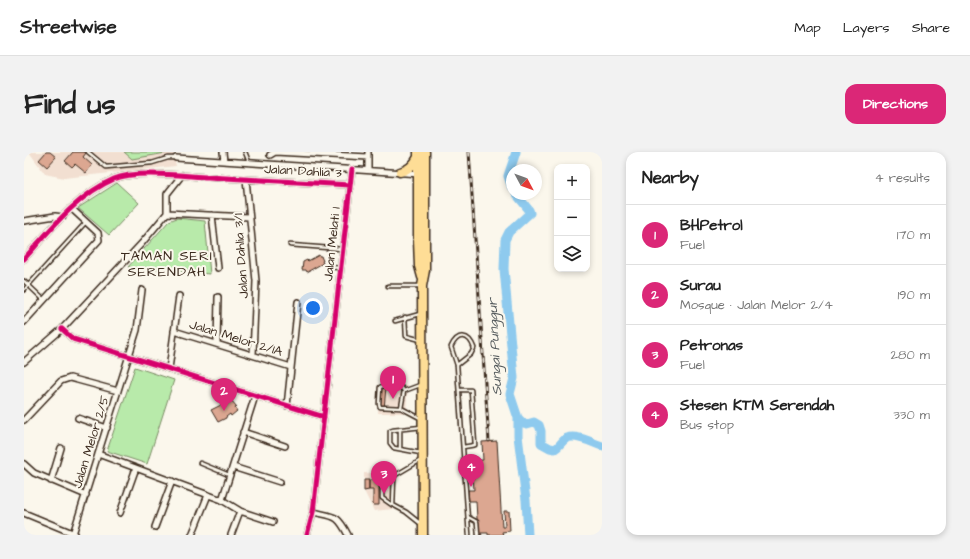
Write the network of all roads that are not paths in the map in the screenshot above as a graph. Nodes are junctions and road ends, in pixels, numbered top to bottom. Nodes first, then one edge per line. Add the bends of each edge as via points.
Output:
1 (88, 152) edge
2 (223, 152) edge
3 (245, 152) edge
4 (269, 153) edge
5 (313, 153) edge
6 (421, 153) edge
7 (368, 155) edge
8 (176, 158) joint
9 (224, 161) junction
10 (249, 162) junction
11 (269, 164) junction
12 (352, 169) junction
13 (368, 170) junction
14 (400, 172) junction
15 (421, 174) junction
16 (182, 175) junction
17 (246, 179) junction
18 (350, 185) junction
19 (418, 187) junction
20 (71, 208) junction
21 (167, 213) junction
22 (212, 215) junction
23 (63, 216) junction
24 (249, 217) junction
25 (24, 221) edge
26 (86, 221) junction
27 (290, 246) dead end
28 (343, 249) junction
29 (24, 259) edge
30 (330, 259) dead end
31 (218, 268) dead end
32 (340, 268) junction
33 (24, 281) edge
34 (422, 283) junction
35 (28, 285) junction
36 (388, 286) dead end
37 (24, 290) edge
38 (142, 290) dead end
39 (179, 296) dead end
40 (218, 296) dead end
41 (44, 300) junction
42 (298, 302) dead end
43 (422, 314) junction
44 (405, 317) junction
45 (395, 321) dead end
46 (24, 322) edge
47 (62, 329) junction
48 (174, 331) junction
49 (422, 340) junction
50 (217, 344) junction
51 (253, 355) junction
52 (129, 357) junction
53 (24, 362) edge
54 (457, 365) junction
55 (291, 367) junction
56 (169, 369) junction
57 (422, 384) junction
58 (459, 390) junction
59 (118, 391) junction
60 (404, 391) junction
61 (255, 396) junction
62 (287, 406) junction
63 (401, 408) junction
64 (324, 417) junction
65 (78, 418) dead end
66 (24, 420) edge
67 (422, 423) junction
68 (107, 428) junction
69 (400, 429) junction
70 (243, 432) junction
71 (285, 446) dead end
72 (463, 447) junction
73 (61, 448) dead end
74 (400, 449) junction
75 (98, 454) junction
76 (422, 456) junction
77 (200, 463) dead end
78 (24, 464) edge
79 (233, 467) junction
80 (136, 468) junction
81 (230, 475) junction
82 (394, 476) junction
83 (51, 481) junction
84 (172, 481) junction
85 (280, 482) dead end
86 (86, 495) junction
87 (208, 495) junction
88 (222, 500) junction
89 (393, 505) junction
90 (240, 511) junction
91 (313, 512) junction
92 (24, 513) edge
93 (120, 513) dead end
94 (468, 517) junction
95 (273, 522) dead end
96 (423, 525) junction
97 (155, 527) dead end
98 (74, 534) edge
99 (192, 535) edge
100 (231, 535) edge
101 (307, 535) edge
102 (348, 535) edge
103 (423, 535) edge
104 (469, 535) edge
105 (478, 535) edge

1 - 8 lane via 106,167 152,164
2 - 9 street
3 - 10 lane
4 - 5 street
4 - 11 street
5 - 7 street
6 - 14 main road via 411,167
6 - 15 main road
7 - 13 street
8 - 9 street
9 - 10 street
10 - 11 street
11 - 12 street
12 - 13 street
12 - 18 street, Jalan Melati 1
13 - 14 street
14 - 15 street
14 - 19 main road via 410,176
15 - 19 main road
15 - 34 main road via 424,270
16 - 17 street, Jalan Dahlia 3
16 - 20 street, Jalan Dahlia 3 via 141,175 116,179 104,184
16 - 21 street via 167,194
17 - 18 street, Jalan Dahlia 3
17 - 24 street, Jalan Dahlia 3/1
18 - 28 street, Jalan Melati 1
19 - 34 main road via 419,266
20 - 23 street, Jalan Dahlia 3
20 - 26 street
21 - 22 street
21 - 47 street
22 - 24 street
22 - 31 street
23 - 25 street
23 - 29 street, Jalan Dahlia 3
24 - 51 street, Jalan Dahlia 3/1 via 256,281
26 - 35 lane
26 - 41 street via 98,233 99,240
27 - 28 lane
28 - 32 street, Jalan Melati 1
30 - 32 lane via 329,267
32 - 64 street, Jalan Melati 1
33 - 35 lane
34 - 36 lane
34 - 43 main road
35 - 37 lane
35 - 41 lane
38 - 52 street, Jalan Melor 2/5 via 137,330
39 - 48 street
40 - 50 street
41 - 46 street
42 - 55 street
43 - 44 lane
43 - 49 main road
44 - 45 lane
44 - 49 lane via 406,336
47 - 52 street via 73,339
47 - 53 street
48 - 50 street, Jalan Melor 2/1A
48 - 56 street
49 - 57 main road
50 - 51 street, Jalan Melor 2/1A
51 - 55 street, Jalan Melor 2/1A
52 - 56 street
52 - 59 street, Jalan Melor 2/5
54 - 54 lane via 471,354 474,348 472,341 467,337 460,336 454,340 451,347
54 - 58 lane
55 - 62 street
56 - 61 street
57 - 60 lane
57 - 67 main road
58 - 72 lane
58 - 72 lane via 471,390 475,445
59 - 66 street via 70,378 61,381
59 - 68 street, Jalan Melor 2/5
60 - 63 lane
60 - 63 lane via 400,387 380,387 380,407
61 - 62 street
61 - 70 street
62 - 64 street
63 - 67 lane
64 - 91 street, Jalan Melati 1
65 - 68 street
67 - 69 lane
67 - 76 main road
68 - 75 street, Jalan Melor 2/5
69 - 74 lane
69 - 74 lane via 390,432 391,446
70 - 71 street
70 - 79 street
72 - 94 lane
73 - 83 street
74 - 76 lane
75 - 80 street
75 - 86 street, Jalan Melor 2/5
76 - 82 lane
76 - 96 main road
77 - 81 lane
78 - 83 street via 34,473
79 - 81 street
79 - 85 street
80 - 84 street
80 - 93 street
81 - 88 street
82 - 89 lane
82 - 89 lane via 382,478 382,498
83 - 86 street
84 - 87 street
84 - 97 street
86 - 98 street, Jalan Melor 2/5
87 - 88 street
87 - 99 street
88 - 90 street
89 - 96 lane
90 - 95 street
90 - 100 street
91 - 101 street, Jalan Melati 1
91 - 102 street via 337,518
92 - 98 street
94 - 104 lane
94 - 105 lane via 477,522
96 - 103 main road

